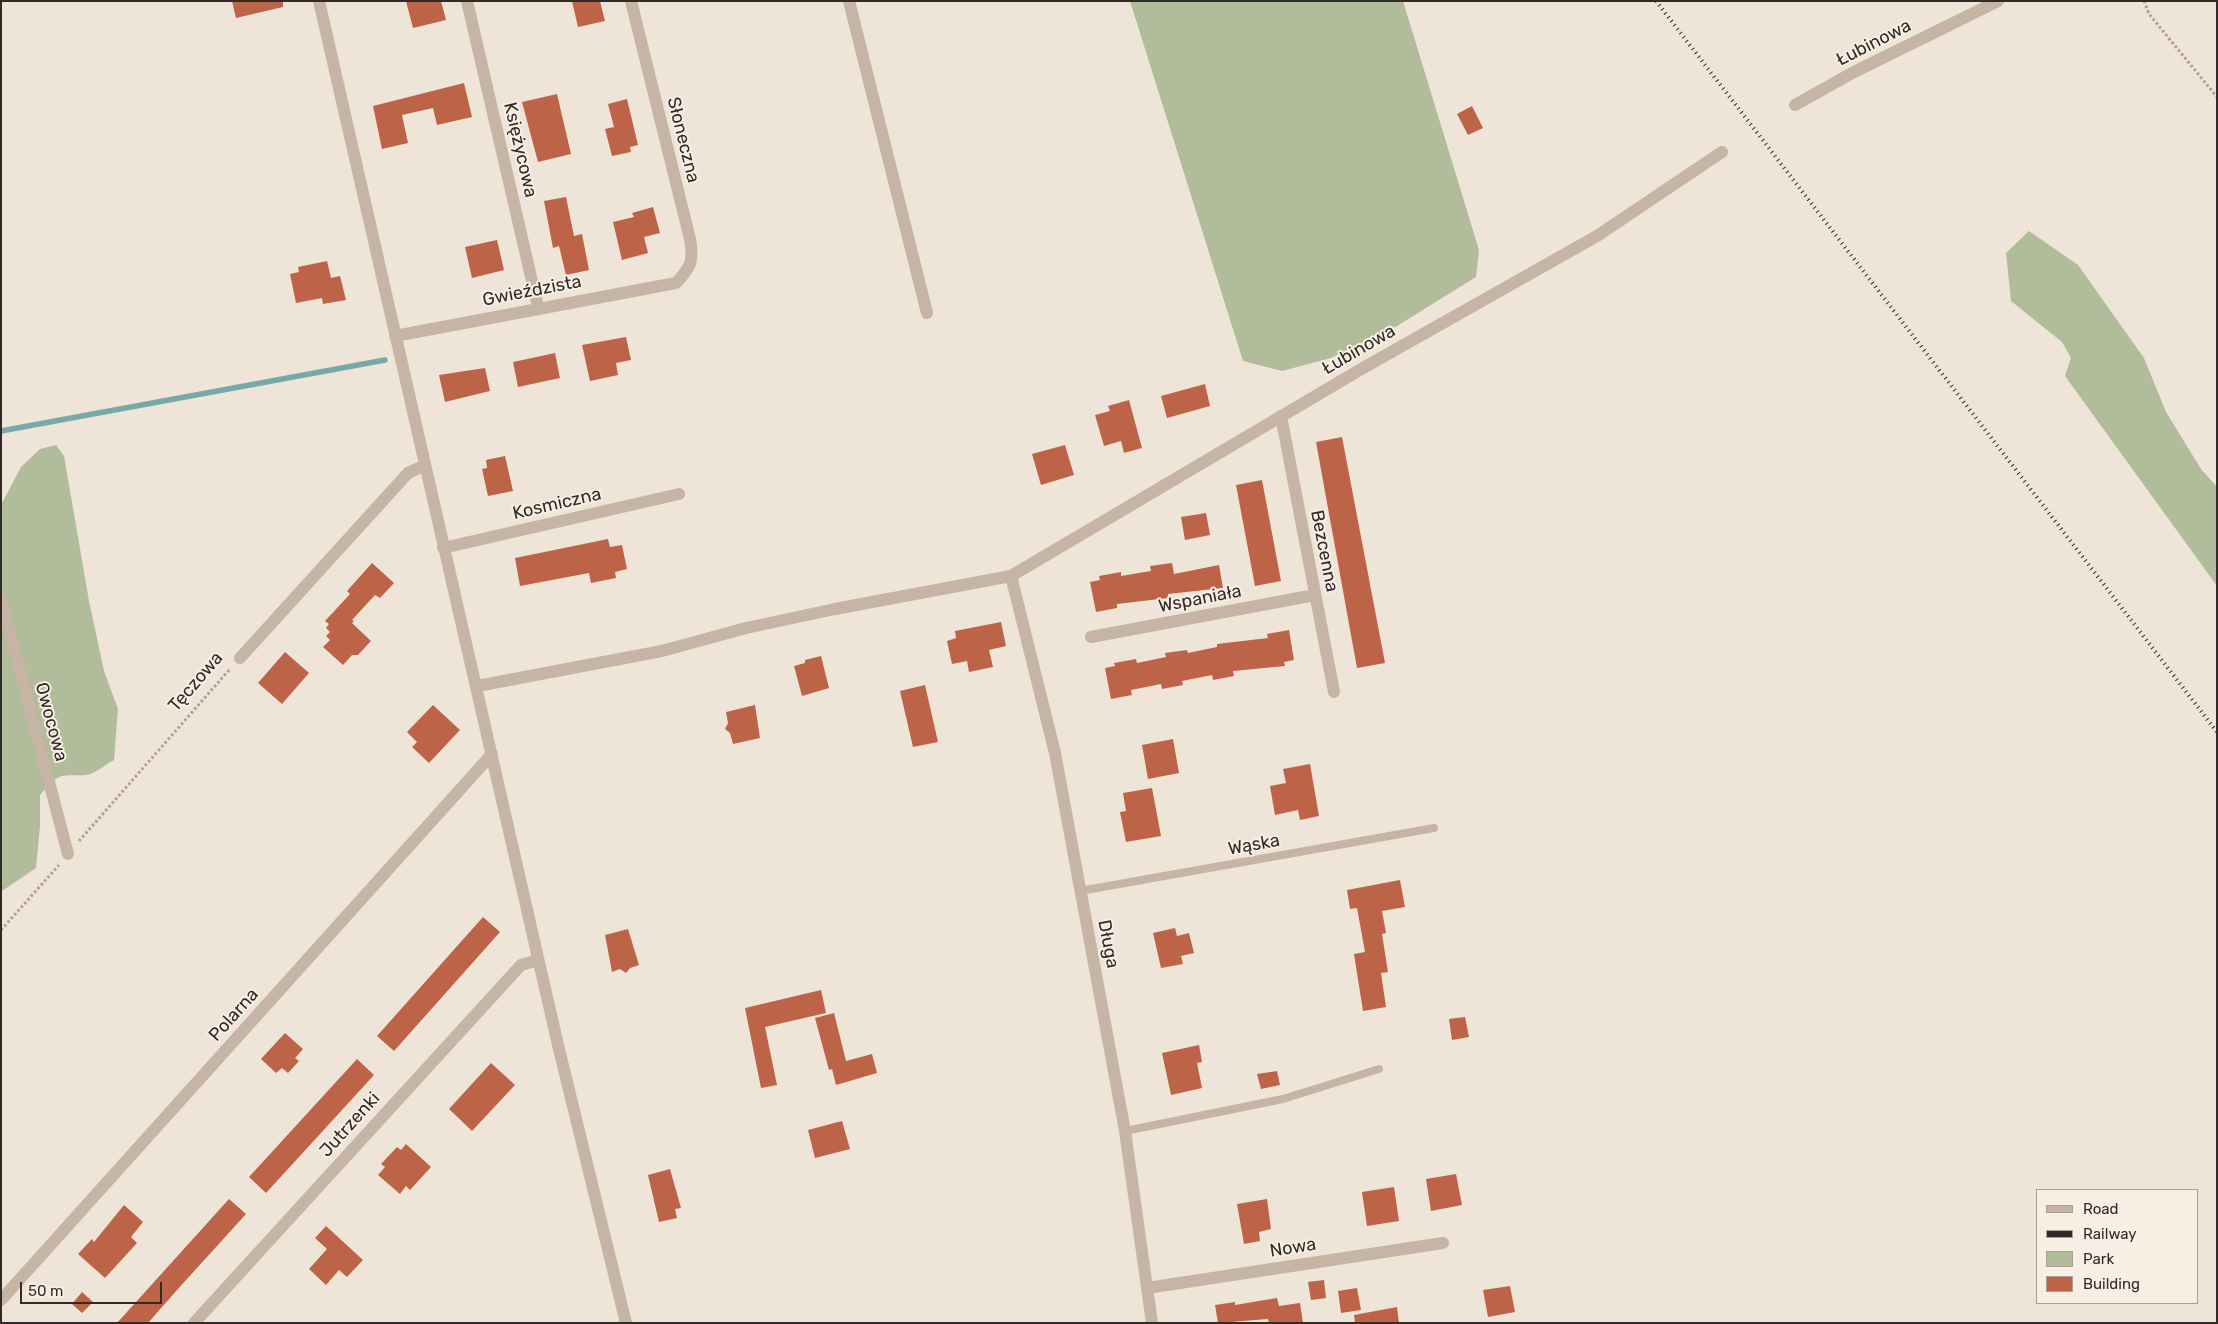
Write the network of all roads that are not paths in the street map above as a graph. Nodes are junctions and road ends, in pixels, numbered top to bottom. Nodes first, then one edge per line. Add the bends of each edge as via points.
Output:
1 (319, 1) edge
2 (467, 1) edge
3 (631, 1) edge
4 (849, 1) edge
5 (1998, 1) edge
6 (1795, 105) dead end
7 (1722, 152) dead end
8 (676, 283) joint
9 (538, 307) junction
10 (927, 313) dead end
11 (395, 336) junction
12 (1281, 416) junction
13 (425, 465) junction
14 (679, 494) dead end
15 (443, 548) junction
16 (1011, 576) junction
17 (1315, 595) junction
18 (1, 599) edge
19 (1091, 637) dead end
20 (240, 658) road end
21 (477, 686) junction
22 (1334, 692) dead end
23 (492, 754) junction
24 (1434, 828) dead end
25 (68, 854) road end
26 (1080, 891) junction
27 (538, 960) junction
28 (1379, 1069) dead end
29 (1125, 1131) junction
30 (1443, 1243) dead end
31 (1147, 1288) junction
32 (1, 1300) edge
33 (194, 1323) edge
34 (626, 1323) edge
35 (1152, 1323) edge

1 - 11 street
2 - 9 street, Księżycowa
3 - 8 street, Słoneczna via 693,256 687,272
4 - 10 street
5 - 6 street, Łubinowa
7 - 12 street, Łubinowa via 1597,236
8 - 9 street, Gwieździsta
9 - 11 street, Gwieździsta
11 - 13 street
12 - 16 street, Łubinowa
12 - 17 street, Bezcenna
13 - 15 street
13 - 20 street, Tęczowa via 408,473
14 - 15 street, Kosmiczna
15 - 21 street
16 - 21 street via 835,609 746,628 662,651
16 - 26 street, Długa via 1055,753
17 - 19 street, Wspaniała
17 - 22 street, Bezcenna
18 - 25 street, Owocowa
21 - 23 street
23 - 27 street
23 - 32 street, Polarna
24 - 26 lane, Wąska
26 - 29 street, Długa
27 - 33 street, Jutrzenki via 521,964
27 - 34 street
28 - 29 lane via 1283,1099
29 - 31 street, Długa
30 - 31 street, Nowa
31 - 35 street, Długa

